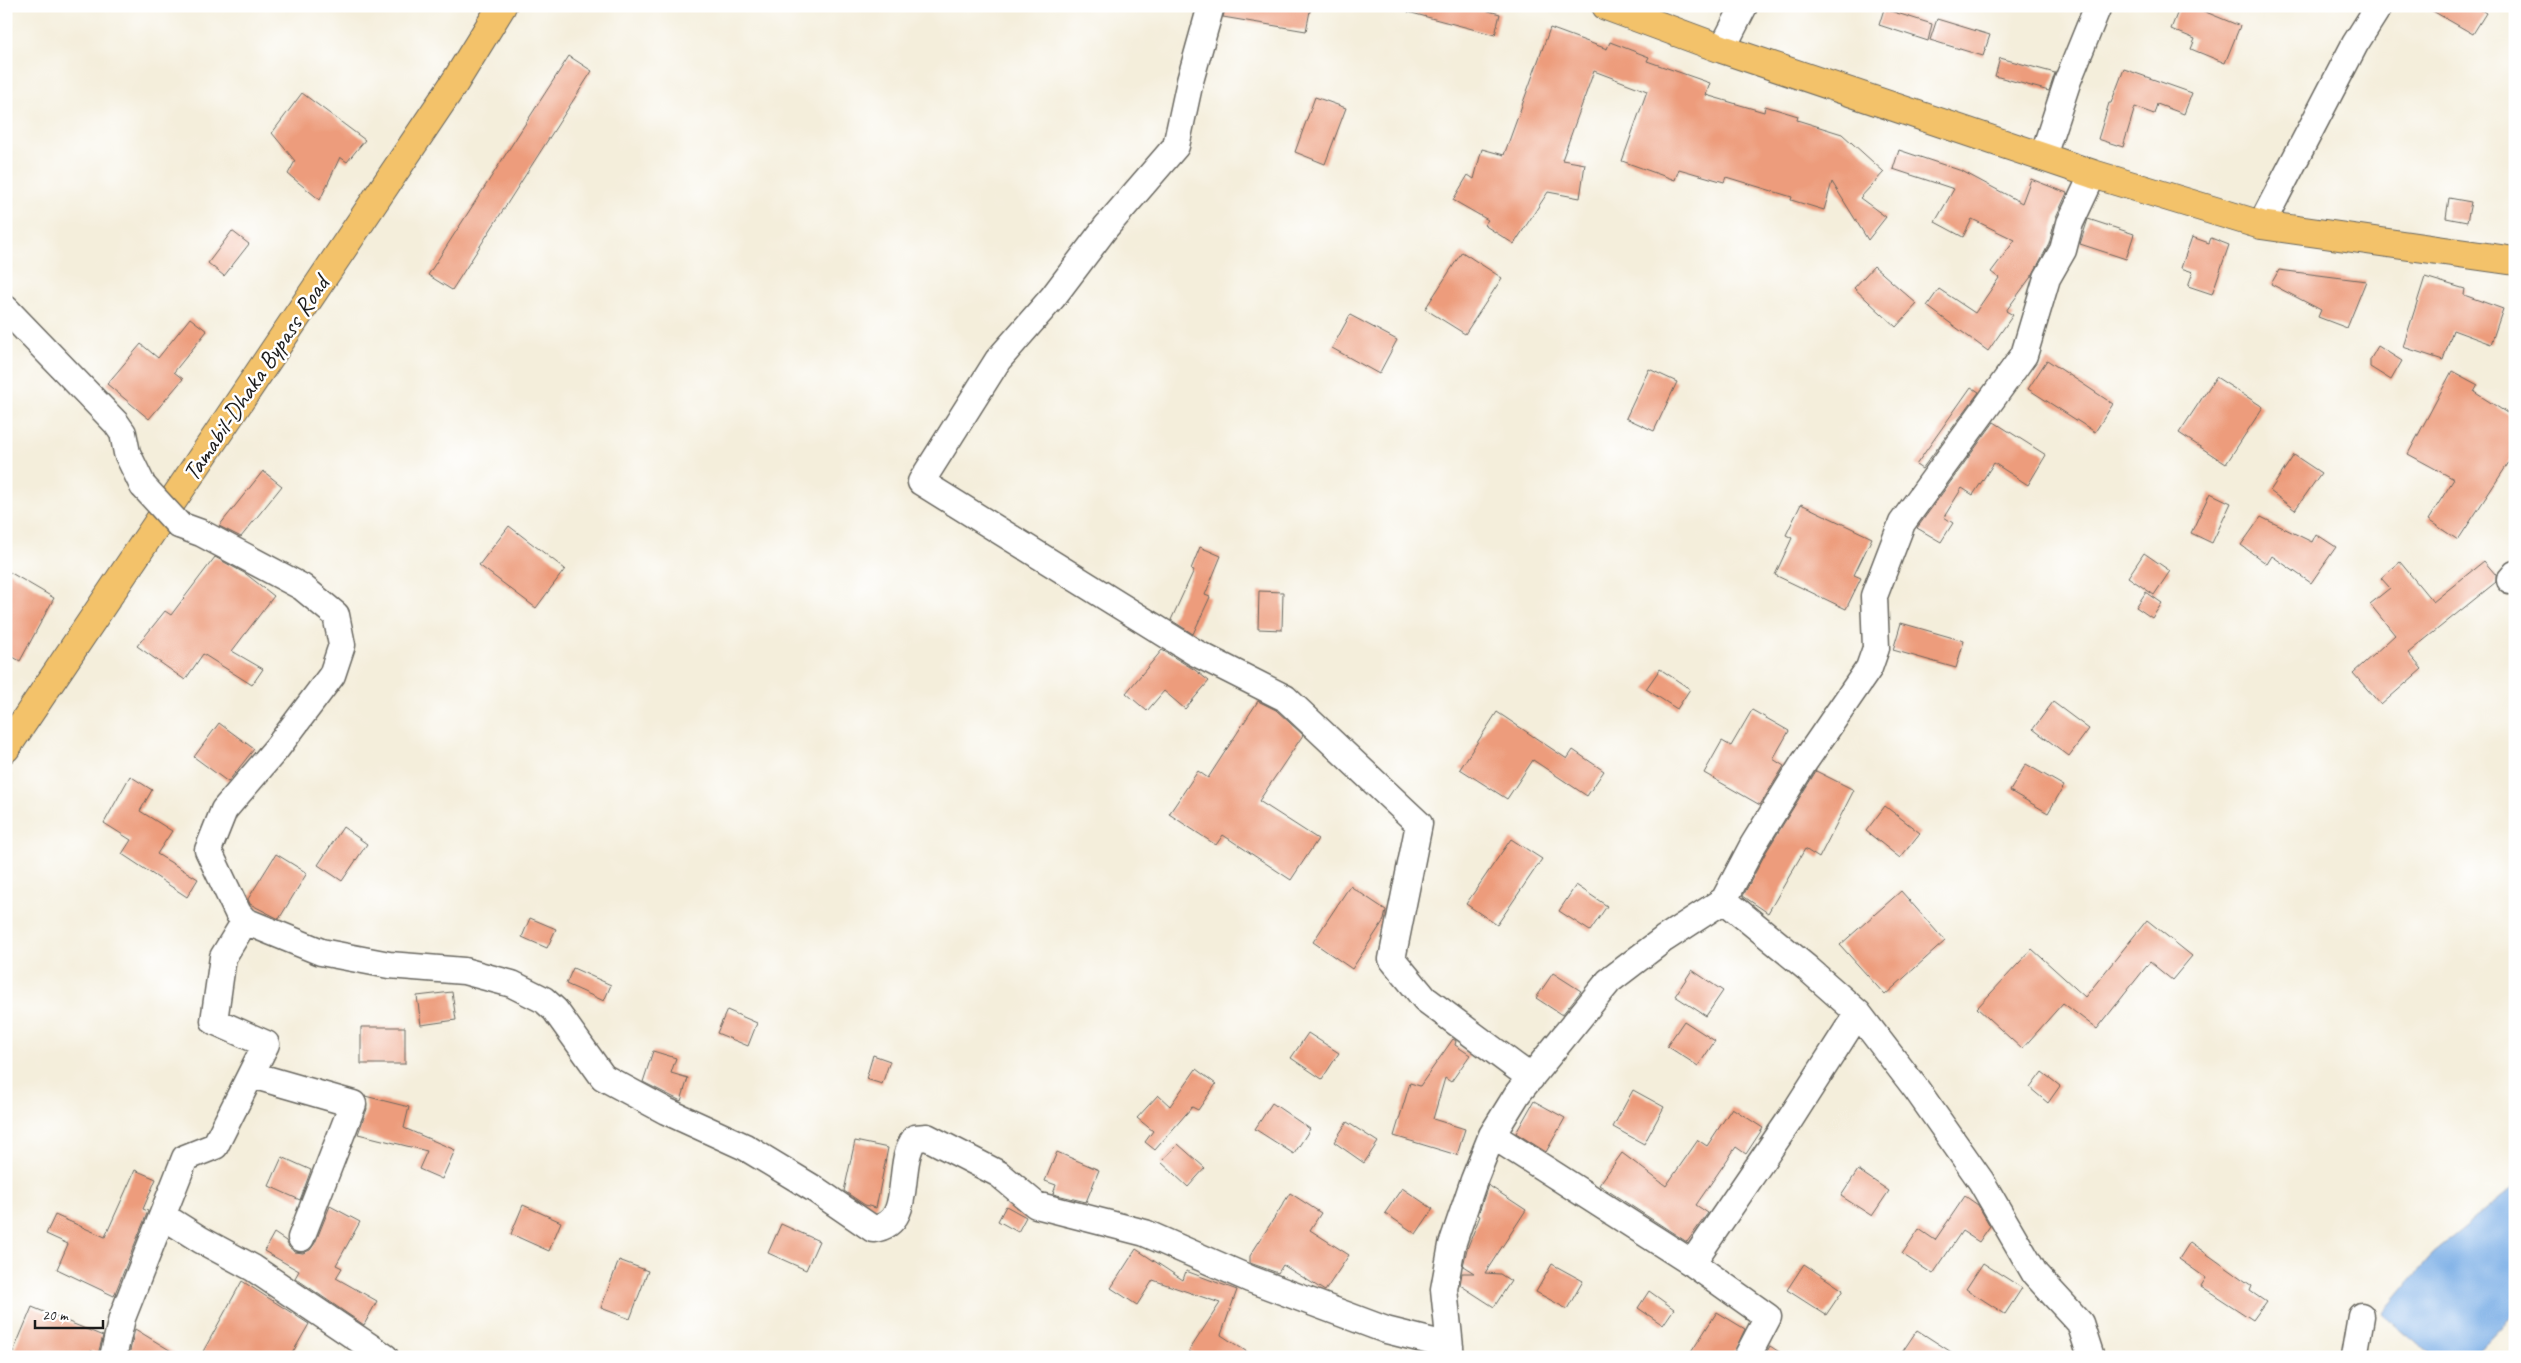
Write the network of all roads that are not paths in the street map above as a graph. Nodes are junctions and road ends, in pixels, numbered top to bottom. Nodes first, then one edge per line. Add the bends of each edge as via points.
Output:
1 (502, 6) edge
2 (1211, 6) edge
3 (1606, 6) edge
4 (1744, 6) edge
5 (2098, 6) edge
6 (2379, 6) edge
7 (1722, 49) junction
8 (2043, 156) junction
9 (2092, 174) junction
10 (2261, 225) junction
11 (2515, 261) edge
12 (6, 309) edge
13 (6, 748) edge
14 (1724, 900) junction
15 (245, 921) junction
16 (1858, 1013) junction
17 (252, 1075) junction
18 (1531, 1078) junction
19 (1492, 1135) junction
20 (163, 1216) junction
21 (301, 1238) dead end
22 (1692, 1263) junction
23 (2361, 1316) dead end
24 (1450, 1351) edge
25 (114, 1357) edge
26 (385, 1357) edge
27 (1748, 1357) edge
28 (2091, 1357) edge
29 (2354, 1357) edge

1 - 13 highway, Tamabil-Dhaka Bypass Road via 450,90
2 - 18 street via 1176,146 1106,227 1054,297 998,360 921,482 1196,653 1286,698 1419,824 1392,959 1425,999
3 - 7 highway
4 - 7 street
5 - 8 street via 2068,80
6 - 10 street via 2355,44
7 - 8 highway
8 - 9 highway
9 - 10 highway
9 - 14 street via 2070,223 2063,250 2047,278 2024,355 1902,523 1874,596 1876,648 1869,668 1803,764 1753,845
10 - 11 highway
12 - 15 street, bridge via 116,423 143,486 179,525 201,533 302,587 336,615 342,645 332,675 277,748 224,810 208,850
14 - 16 street
14 - 18 street via 1664,939 1609,981
15 - 17 street via 223,957 214,1021 266,1044
15 - 24 street via 321,952 389,965 464,971 512,984 544,1000 555,1010 602,1077 745,1148 816,1190 873,1230 883,1228 898,1214 907,1149 915,1138 927,1136 999,1174 1036,1205 1145,1233 1250,1279
16 - 22 street via 1789,1122
16 - 28 street via 1981,1181 2035,1274 2080,1323
17 - 20 street via 215,1146 185,1158
17 - 21 street via 353,1104
18 - 19 street
19 - 22 street
19 - 24 street via 1452,1245 1444,1289
20 - 25 street via 122,1318
20 - 26 street via 253,1268
22 - 27 street via 1768,1317
23 - 29 street

